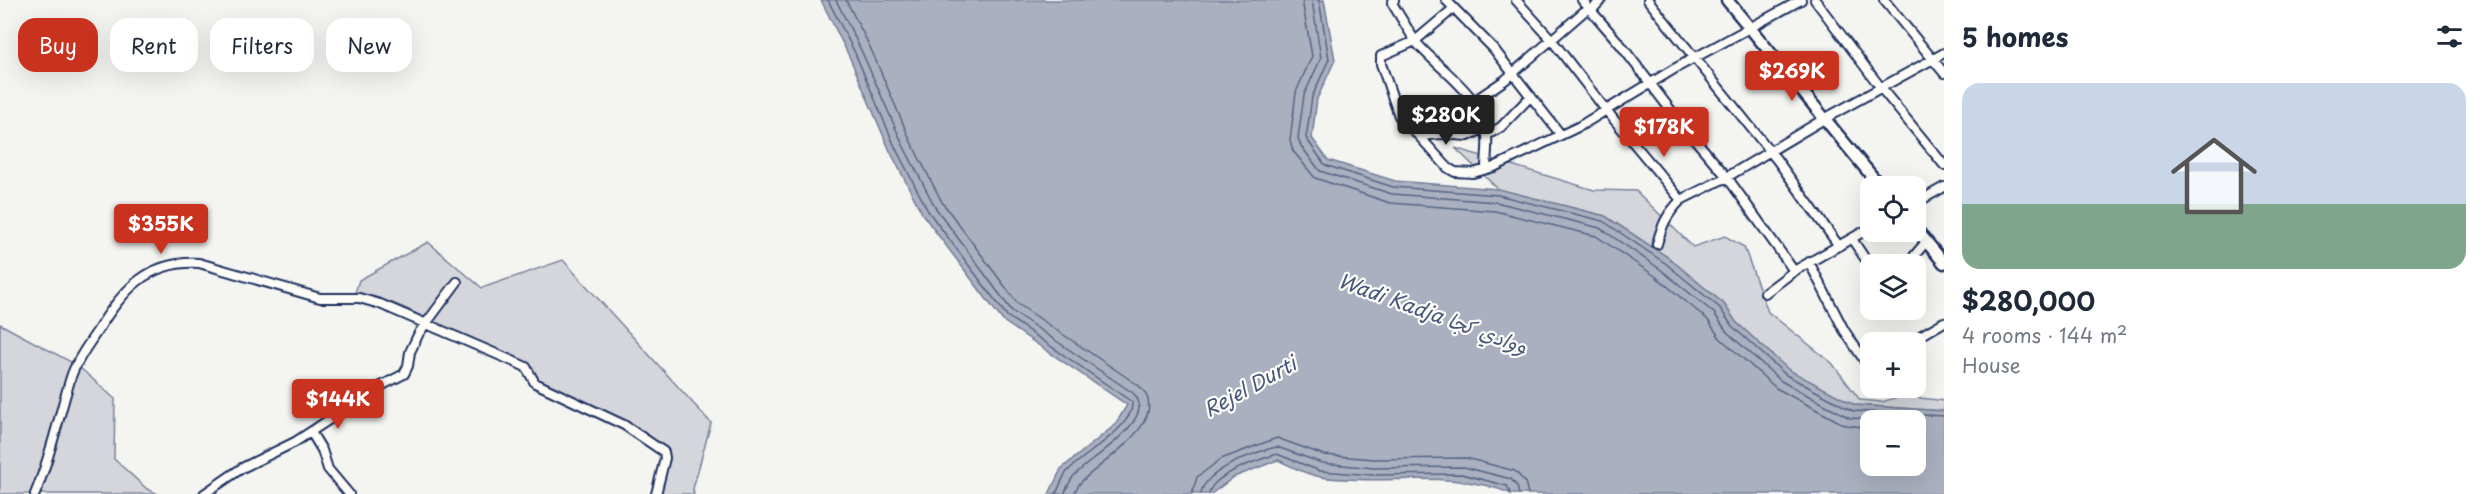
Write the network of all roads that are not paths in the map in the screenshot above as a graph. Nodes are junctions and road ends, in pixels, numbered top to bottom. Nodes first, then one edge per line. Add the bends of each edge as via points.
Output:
1 (1446, 0) edge
2 (1516, 0) edge
3 (1582, 0) edge
4 (1601, 0) edge
5 (1648, 0) edge
6 (1727, 0) edge
7 (1801, 0) edge
8 (1815, 0) edge
9 (1884, 0) edge
10 (1392, 1) edge
11 (1454, 8) junction
12 (1590, 10) junction
13 (1750, 28) junction
14 (1551, 39) junction
15 (1415, 41) junction
16 (1944, 53) edge
17 (1695, 57) junction
18 (1932, 59) junction
19 (1513, 72) junction
20 (1944, 73) edge
21 (1649, 83) junction
22 (1881, 88) junction
23 (1531, 96) junction
24 (1474, 101) junction
25 (1606, 110) junction
26 (1824, 119) junction
27 (1486, 132) junction
28 (1561, 135) junction
29 (1419, 136) junction
30 (1769, 151) junction
31 (1944, 165) edge
32 (1486, 169) junction
33 (1872, 176) edge
34 (1727, 177) junction
35 (1944, 187) edge
36 (1926, 197) edge
37 (1681, 200) junction
38 (1860, 234) edge
39 (1852, 239) junction
40 (1926, 242) joint
41 (1657, 244) dead end
42 (1839, 246) junction
43 (1862, 254) edge
44 (1916, 254) edge
45 (1809, 262) junction
46 (1944, 263) edge
47 (1794, 271) junction
48 (457, 282) dead end
49 (1766, 292) dead end
50 (1944, 322) edge
51 (426, 324) junction
52 (1926, 333) edge
53 (1860, 354) edge
54 (311, 432) junction
55 (35, 494) edge
56 (204, 494) edge
57 (349, 494) edge
58 (656, 494) edge

1 - 11 street
2 - 14 street
3 - 12 street
4 - 12 street
5 - 17 street
6 - 13 main road
7 - 13 street
8 - 22 street
9 - 18 street
10 - 15 street
11 - 15 street
11 - 19 street
12 - 14 street
12 - 21 street
13 - 17 street
13 - 26 main road
14 - 19 street
14 - 25 street
15 - 24 street
15 - 29 street via 1381,56 1380,60 1399,116
16 - 18 street
17 - 21 street
17 - 30 street
18 - 20 street
18 - 22 street
19 - 23 street
19 - 24 street
21 - 25 street
21 - 34 street
22 - 26 street
22 - 31 street
23 - 27 street via 1501,127
23 - 28 street
24 - 27 street
25 - 28 street
25 - 37 street
26 - 30 street
26 - 33 main road
27 - 29 street
27 - 32 street
28 - 32 street
29 - 32 street via 1455,172
30 - 34 street
30 - 42 street
34 - 37 street
34 - 47 street
35 - 36 street
37 - 41 street via 1662,223
38 - 39 street
39 - 42 street
39 - 43 street
40 - 44 street
40 - 46 main road
42 - 45 street
45 - 47 street
45 - 53 street
47 - 49 street
48 - 51 street
50 - 52 street
51 - 54 street via 413,343 404,374
51 - 55 street via 359,298 320,298 199,262 181,262 142,276 115,303 77,363
51 - 58 street via 526,368 535,383 624,425 660,449 665,458
54 - 56 street via 254,461
54 - 57 street via 328,469

